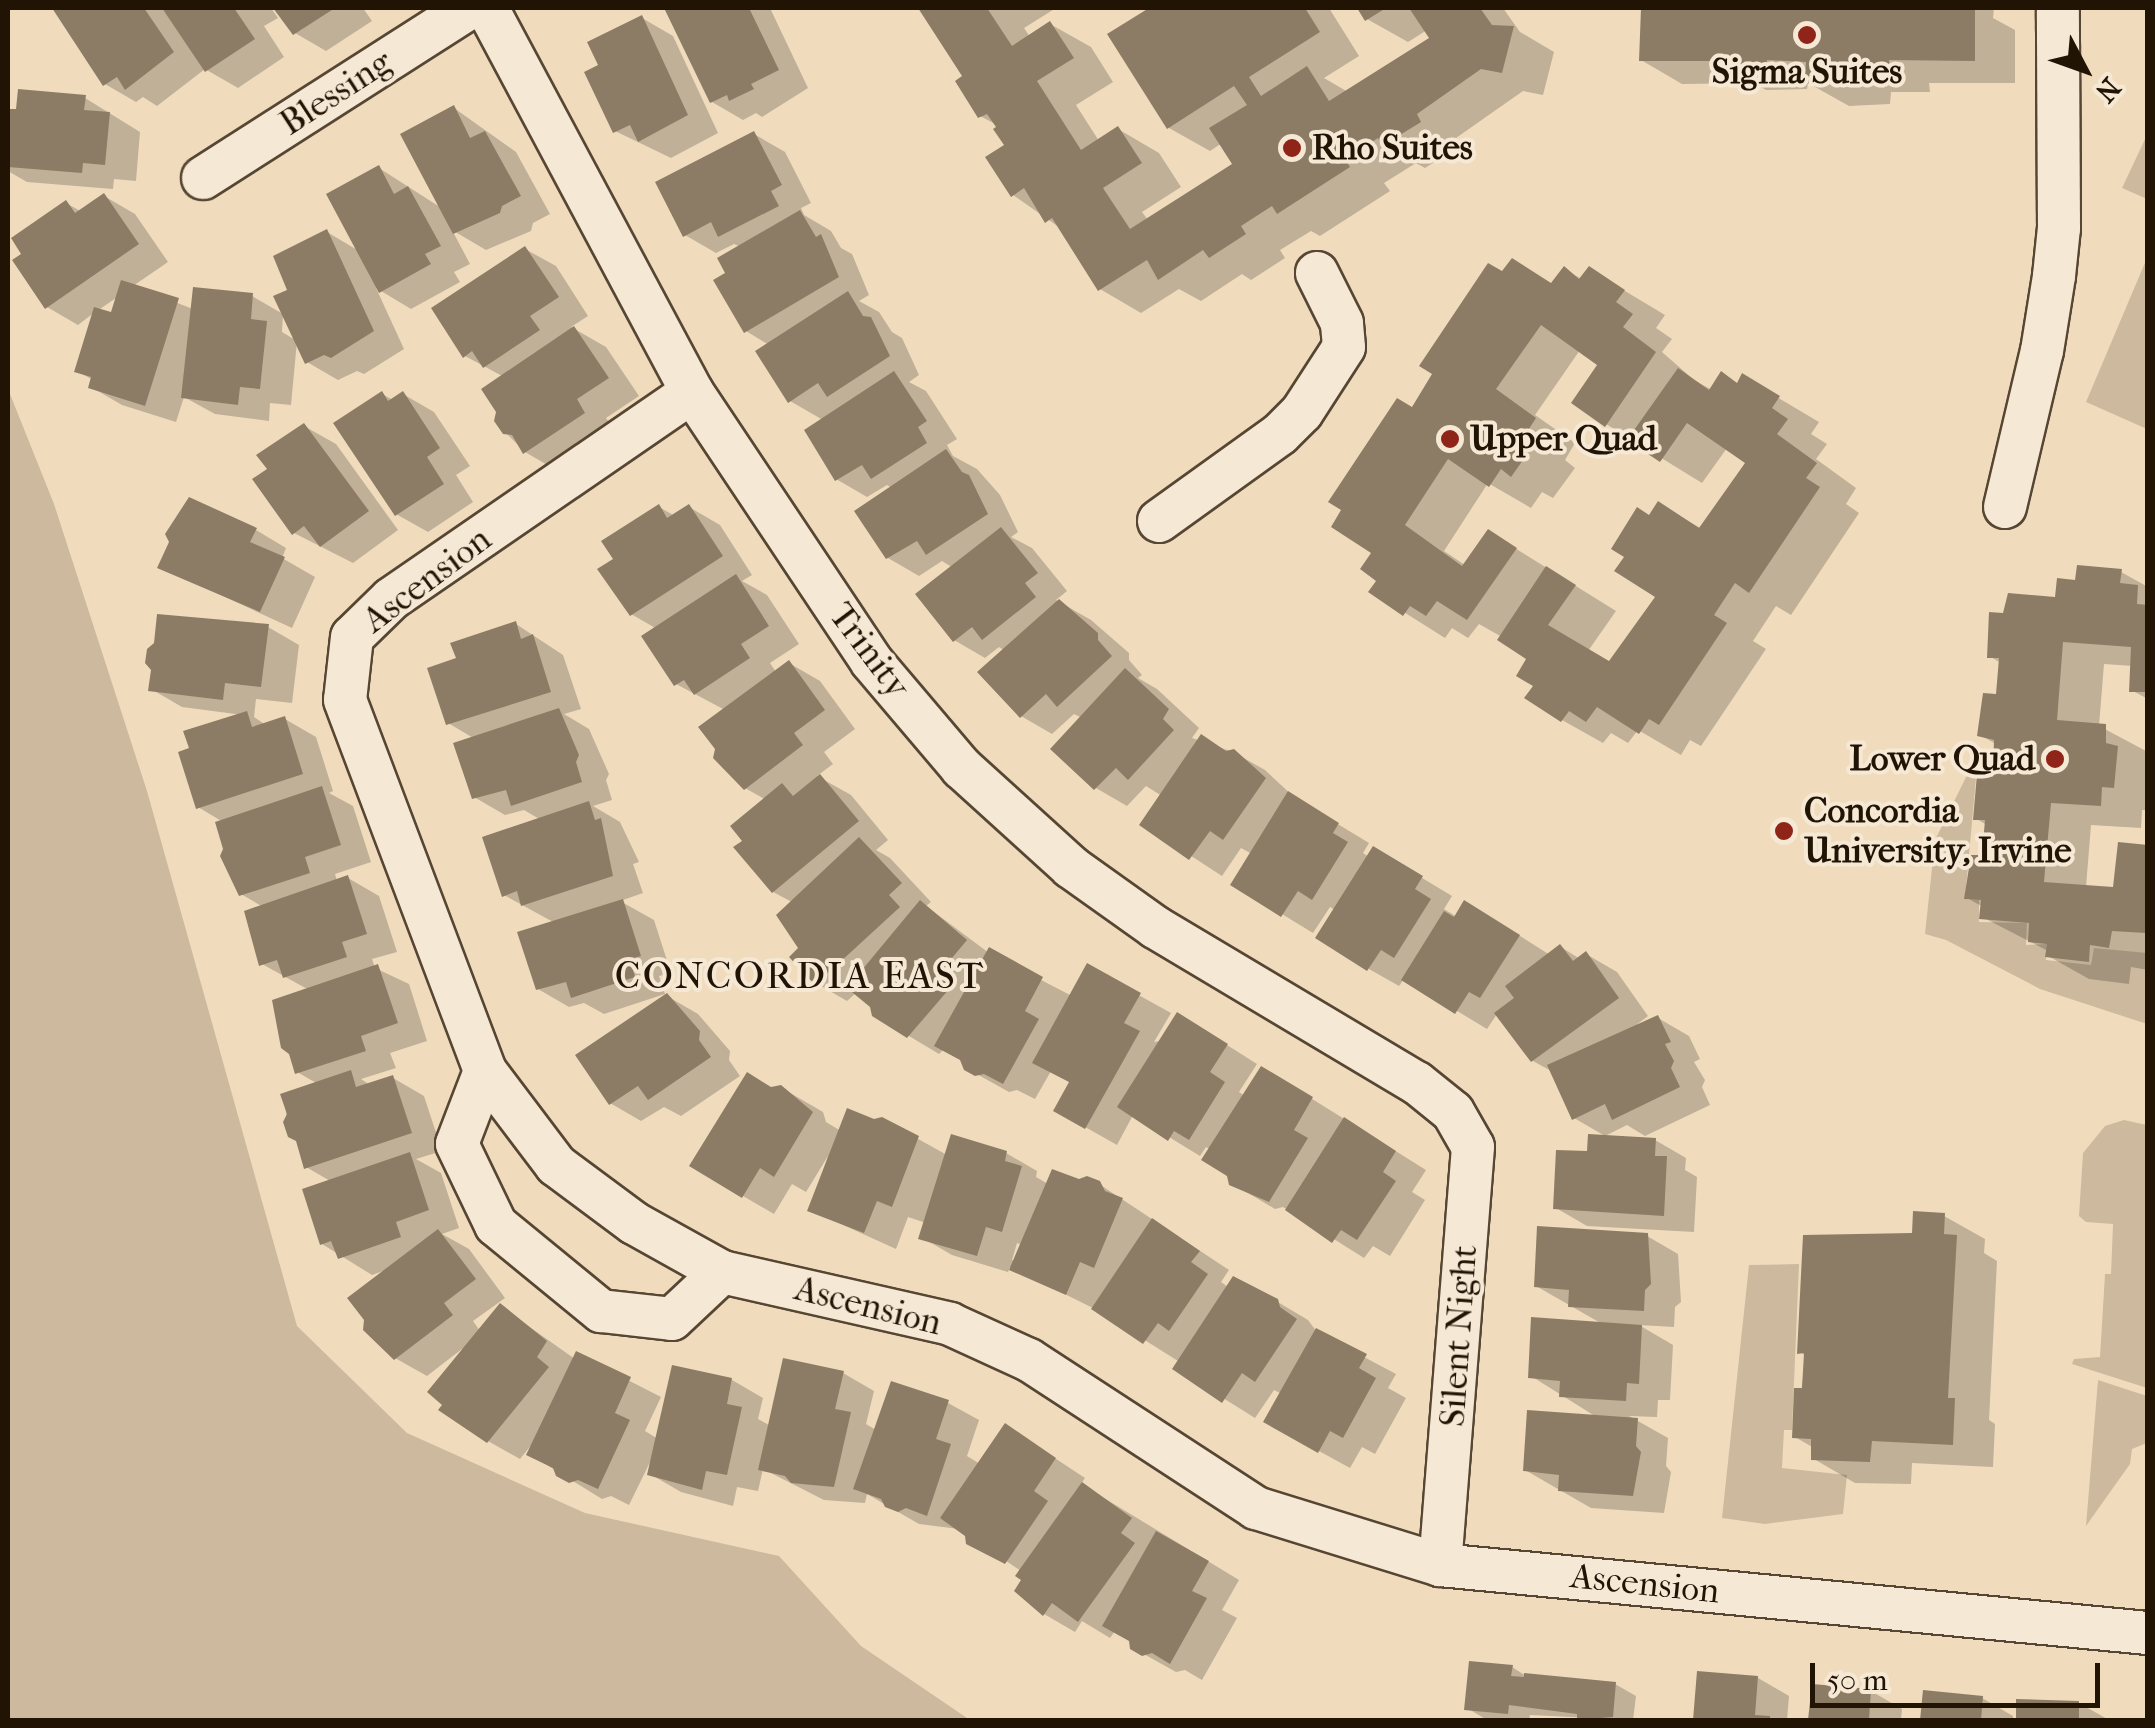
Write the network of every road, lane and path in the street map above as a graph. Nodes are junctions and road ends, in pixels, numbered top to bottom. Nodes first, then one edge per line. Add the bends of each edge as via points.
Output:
1 (469, 8) edge
2 (486, 8) edge
3 (2058, 8) edge
4 (203, 178) dead end
5 (1317, 273) dead end
6 (692, 392) junction
7 (2006, 507) dead end
8 (1159, 521) dead end
9 (485, 1071) junction
10 (1453, 1112) joint
11 (722, 1272) junction
12 (1440, 1564) junction
13 (2148, 1633) edge

1 - 4 street, Blessing
2 - 6 street, Trinity
3 - 7 street via 2054,276
5 - 8 street via 1342,324 1344,347 1280,434
6 - 9 street, Ascension via 391,600 352,638 345,700
6 - 10 street, Trinity via 872,662 962,768 1071,867 1155,927 1418,1083
9 - 11 street, Ascension via 556,1164 634,1223
9 - 11 street via 457,1144 496,1225 601,1311 672,1319
10 - 12 street, Silent Night via 1473,1147
11 - 12 street, Ascension via 950,1324 1029,1360 1256,1508
12 - 13 street, Ascension

